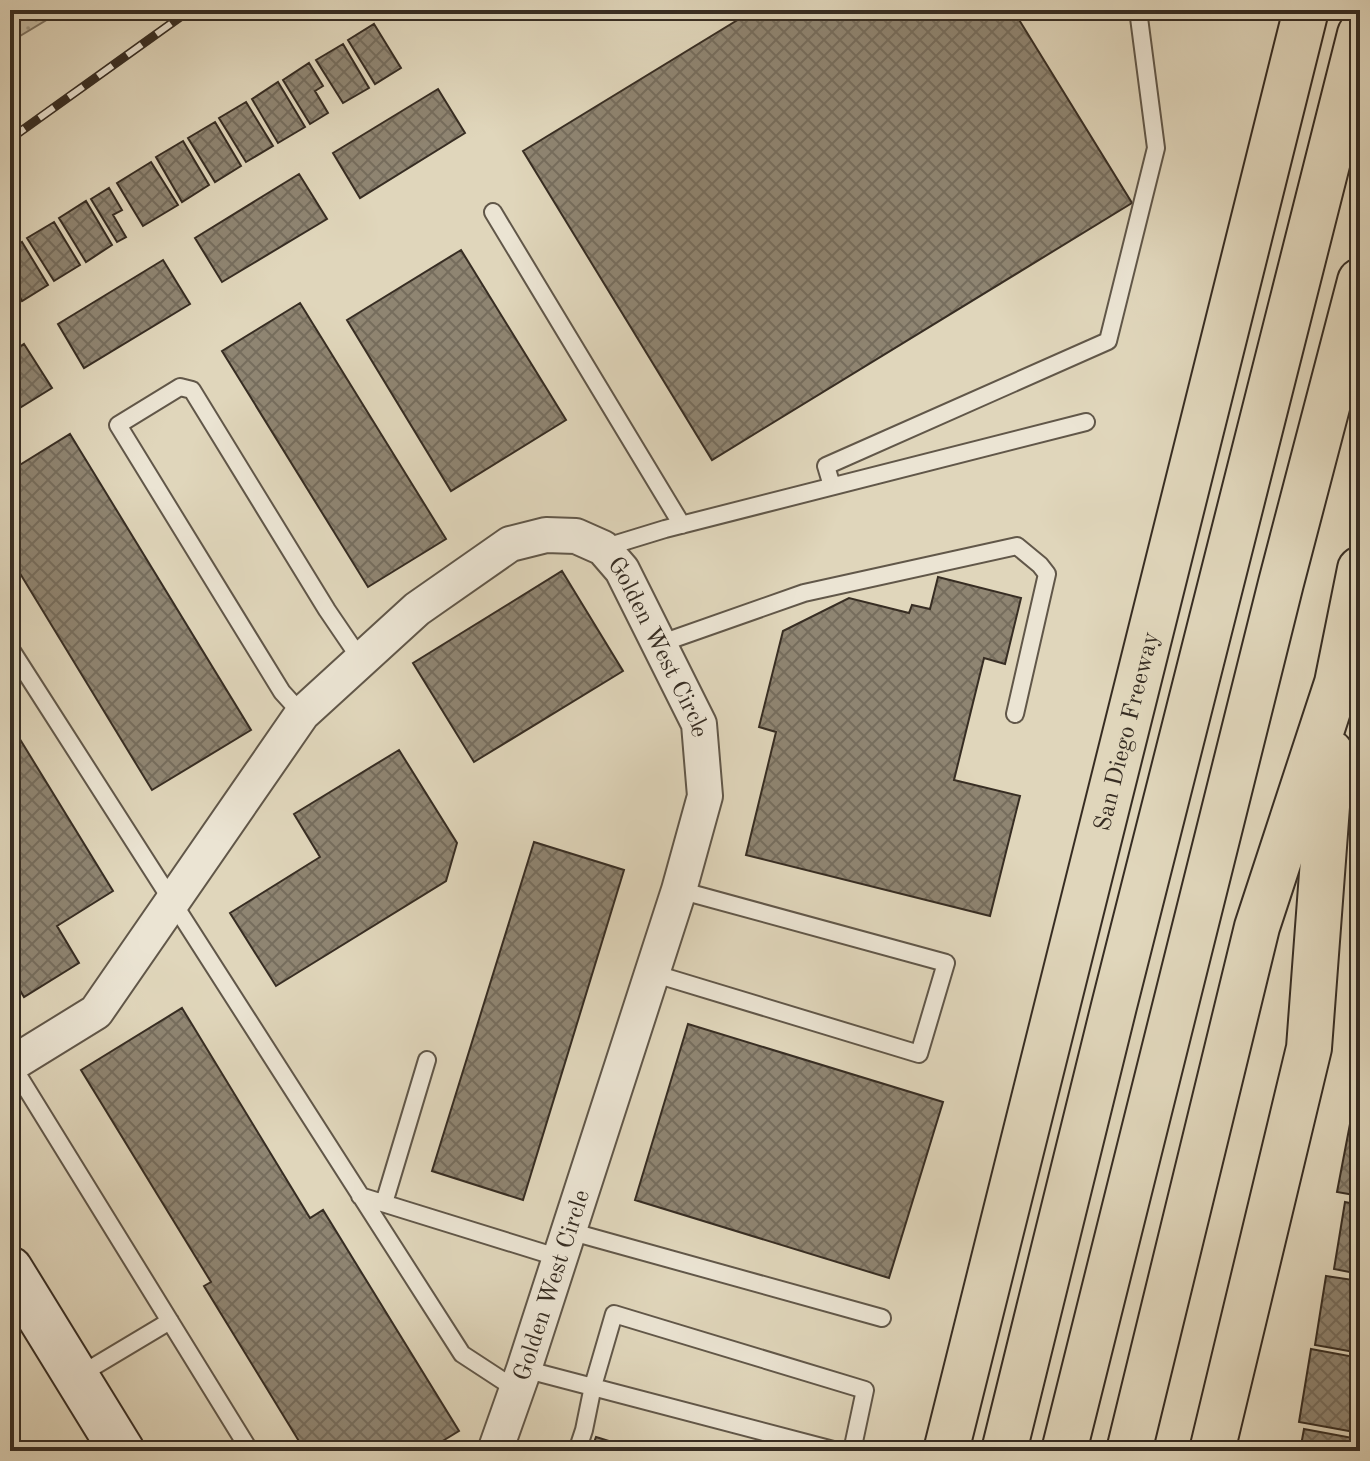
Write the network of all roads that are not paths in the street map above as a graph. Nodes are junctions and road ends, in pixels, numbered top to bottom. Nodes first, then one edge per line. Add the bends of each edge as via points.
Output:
1 (1138, 10) edge
2 (1306, 10) edge
3 (1360, 34) edge
4 (493, 212) dead end
5 (1360, 281) edge
6 (1086, 422) dead end
7 (832, 486) junction
8 (682, 525) junction
9 (603, 548) junction
10 (1360, 569) edge
11 (659, 644) junction
12 (10, 648) edge
13 (361, 660) junction
14 (1337, 683) junction
15 (302, 714) junction
16 (1015, 714) dead end
17 (679, 890) junction
18 (172, 902) junction
19 (652, 973) junction
20 (427, 1060) dead end
21 (10, 1064) edge
22 (360, 1196) junction
23 (384, 1203) junction
24 (564, 1244) junction
25 (10, 1269) edge
26 (882, 1318) dead end
27 (170, 1321) junction
28 (76, 1377) junction
29 (521, 1379) junction
30 (593, 1386) junction
31 (122, 1451) edge
32 (250, 1451) edge
33 (495, 1451) edge
34 (577, 1451) edge
35 (837, 1451) edge
36 (852, 1451) edge
37 (946, 1451) edge
38 (1004, 1451) edge
39 (1064, 1451) edge
40 (1129, 1451) edge
41 (1212, 1451) edge

1 - 7 lane via 1156,148 1108,341 826,466
2 - 37 highway, San Diego Freeway
3 - 38 highway
4 - 8 lane
5 - 39 highway
6 - 7 lane
7 - 8 lane
8 - 9 lane
9 - 11 street, Golden West Circle via 622,570
9 - 13 street, Golden West Circle via 576,536 546,535 510,544 417,609
10 - 14 highway
11 - 16 lane via 804,593 1017,546 1047,574
11 - 17 street, Golden West Circle via 699,724 705,796
12 - 18 lane
13 - 15 street, Golden West Circle
13 - 15 lane via 192,390 180,387 118,425 282,692
14 - 40 highway via 1257,927
14 - 41 highway via 1309,1048
15 - 18 street, Golden West Circle
17 - 19 street, Golden West Circle
17 - 19 lane via 946,963 919,1054
18 - 21 street, Golden West Circle via 96,1012
18 - 22 lane
19 - 24 street, Golden West Circle
20 - 23 lane
21 - 27 lane
22 - 23 lane
22 - 29 lane via 462,1354
23 - 24 lane
24 - 26 lane
24 - 29 street, Golden West Circle
25 - 28 main road
27 - 28 lane
27 - 32 lane
28 - 31 main road
29 - 30 lane
29 - 33 street, Golden West Circle
30 - 34 lane
30 - 35 lane
30 - 36 lane via 614,1314 865,1390

